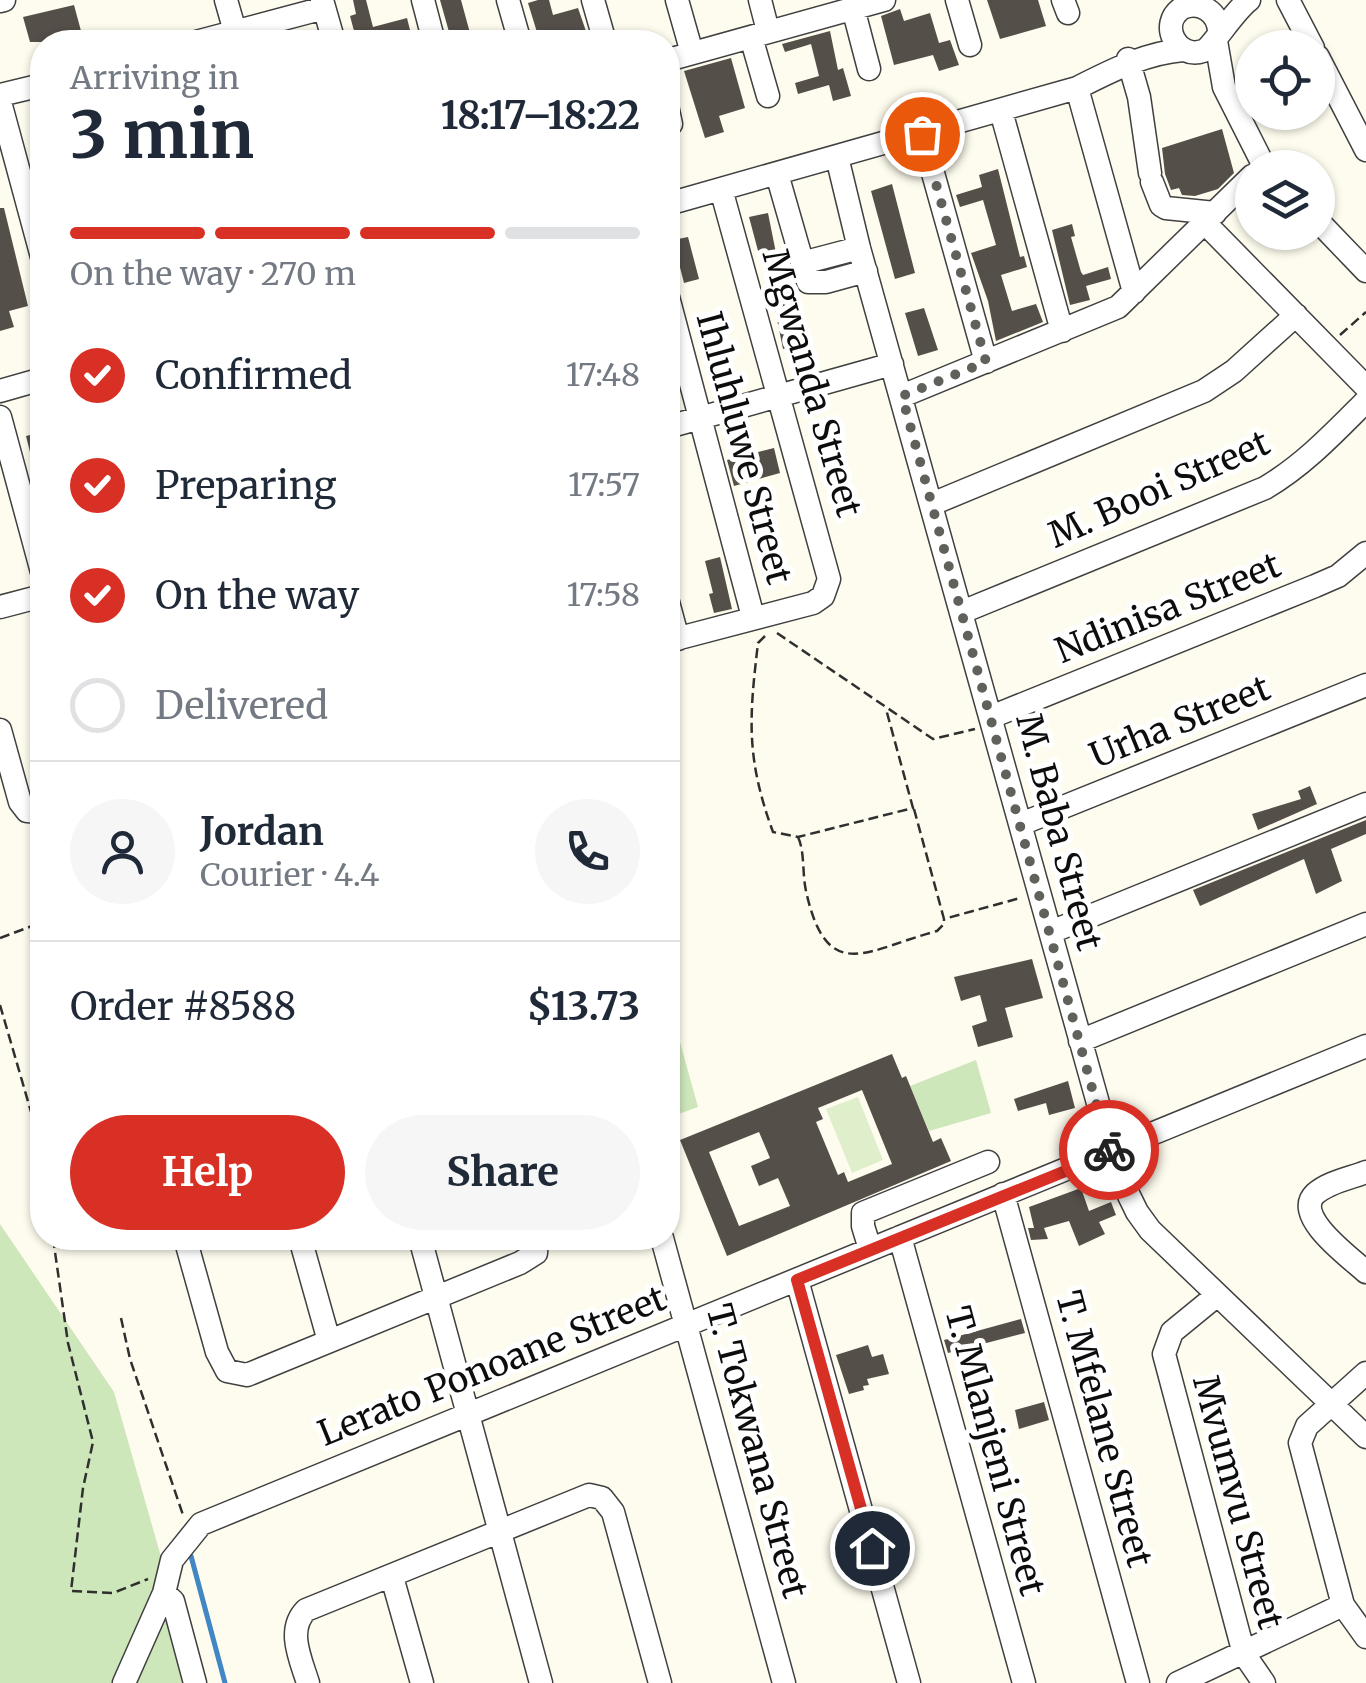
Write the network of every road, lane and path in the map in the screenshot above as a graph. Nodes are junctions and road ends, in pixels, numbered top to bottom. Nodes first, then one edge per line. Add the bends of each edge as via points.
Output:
1 (226, 0) edge
2 (423, 0) edge
3 (508, 0) edge
4 (593, 0) edge
5 (677, 0) edge
6 (760, 0) edge
7 (884, 0) edge
8 (957, 0) edge
9 (1236, 0) edge
10 (1248, 0) edge
11 (1288, 0) edge
12 (1199, 3) edge
13 (323, 4) edge
14 (848, 6) edge
15 (1171, 15) edge
16 (235, 30) edge
17 (255, 30) edge
18 (331, 30) edge
19 (431, 30) edge
20 (517, 30) edge
21 (601, 30) edge
22 (1304, 30) edge
23 (760, 34) junction
24 (1218, 36) junction
25 (970, 45) dead end
26 (1187, 51) junction
27 (692, 54) junction
28 (680, 57) edge
29 (1127, 63) junction
30 (869, 69) dead end
31 (1224, 87) junction
32 (1078, 88) junction
33 (30, 89) edge
34 (1335, 90) edge
35 (768, 96) dead end
36 (0, 98) edge
37 (1001, 111) junction
38 (922, 134) junction
39 (1252, 150) edge
40 (1366, 150) edge
41 (836, 157) junction
42 (777, 174) junction
43 (721, 189) junction
44 (1235, 194) edge
45 (680, 201) edge
46 (30, 212) edge
47 (1210, 218) junction
48 (1335, 239) edge
49 (859, 248) junction
50 (802, 263) junction
51 (1366, 271) edge
52 (866, 272) junction
53 (1134, 292) junction
54 (1366, 312) edge
55 (1296, 315) junction
56 (1062, 331) junction
57 (680, 344) edge
58 (1328, 347) junction
59 (986, 362) junction
60 (892, 364) junction
61 (30, 382) edge
62 (1366, 388) edge
63 (0, 391) edge
64 (902, 396) junction
65 (778, 398) junction
66 (1366, 401) edge
67 (0, 417) edge
68 (699, 418) junction
69 (680, 423) edge
70 (932, 504) junction
71 (30, 528) edge
72 (1366, 553) edge
73 (30, 599) edge
74 (0, 606) edge
75 (962, 612) junction
76 (760, 622) junction
77 (680, 638) edge
78 (1366, 685) edge
79 (886, 709) junction
80 (992, 721) junction
81 (0, 730) edge
82 (1366, 804) edge
83 (913, 808) junction
84 (30, 811) edge
85 (1021, 824) junction
86 (798, 836) junction
87 (1042, 898) junction
88 (944, 919) junction
89 (1366, 924) edge
90 (30, 927) edge
91 (1051, 932) junction
92 (0, 938) edge
93 (0, 1005) edge
94 (1080, 1041) junction
95 (1366, 1046) edge
96 (30, 1108) edge
97 (1110, 1153) junction
98 (988, 1162) dead end
99 (1366, 1172) edge
100 (1003, 1194) junction
101 (900, 1237) junction
102 (870, 1249) junction
103 (55, 1250) edge
104 (188, 1250) edge
105 (303, 1250) edge
106 (423, 1250) edge
107 (536, 1250) edge
108 (665, 1250) edge
109 (1366, 1272) edge
110 (797, 1280) junction
111 (1216, 1296) junction
112 (437, 1298) junction
113 (121, 1318) dead end
114 (686, 1324) junction
115 (329, 1340) junction
116 (1366, 1374) edge
117 (1330, 1403) junction
118 (469, 1414) junction
119 (1366, 1437) edge
120 (201, 1524) junction
121 (500, 1530) junction
122 (392, 1577) junction
123 (166, 1583) junction
124 (1343, 1606) junction
125 (1366, 1637) edge
126 (1244, 1654) junction
127 (124, 1683) edge
128 (195, 1683) edge
129 (308, 1683) edge
130 (422, 1683) edge
131 (541, 1683) edge
132 (660, 1683) edge
133 (784, 1683) edge
134 (910, 1683) edge
135 (1024, 1683) edge
136 (1138, 1683) edge
137 (1178, 1683) edge
138 (1264, 1683) edge

1 - 16 street
2 - 19 street
3 - 20 street
4 - 21 street
5 - 27 street
6 - 23 street
7 - 14 street
8 - 25 street
9 - 12 street
10 - 24 street
11 - 22 street
12 - 15 street
12 - 24 street via 1216,15
13 - 17 street
13 - 18 street
14 - 23 street
14 - 30 street
15 - 26 street via 1172,38
15 - 29 street
23 - 27 street
23 - 35 street
24 - 26 street via 1207,50
24 - 31 street
26 - 29 street
26 - 31 street
27 - 28 street
29 - 32 street
29 - 47 street via 1161,205
31 - 39 street
32 - 37 street
32 - 53 street
33 - 36 street
34 - 40 street
36 - 46 street
37 - 38 street
37 - 56 street
38 - 41 street
38 - 59 street
41 - 42 street
41 - 49 street, M. Baba Street
42 - 43 street
42 - 50 street
43 - 45 street
43 - 65 street, Mgwanda Street
44 - 47 street
47 - 53 street
47 - 55 street
48 - 51 street
49 - 50 street
49 - 52 street, M. Baba Street
50 - 52 street via 814,284
52 - 60 street, M. Baba Street
53 - 56 street via 1118,307
54 - 58 path
55 - 58 street
55 - 70 street via 1204,391
56 - 59 street
57 - 68 street, Ihluhluwe Street
58 - 62 street
59 - 64 street
60 - 64 street, M. Baba Street
60 - 65 street
61 - 63 street
64 - 70 street, M. Baba Street
65 - 68 street
65 - 76 street, Mgwanda Street via 828,588 813,602
66 - 75 street, M. Booi Street via 1317,450 1265,488
67 - 71 street
68 - 69 street
68 - 76 street, Ihluhluwe Street
70 - 75 street, M. Baba Street
72 - 80 street, Ndinisa Street via 1338,576
73 - 74 street
75 - 80 street, M. Baba Street
76 - 77 street
76 - 79 path
76 - 86 path via 752,758 774,832
78 - 85 street, Urha Street
79 - 80 path via 933,738
79 - 83 path
80 - 85 street, M. Baba Street
81 - 84 street via 20,802
82 - 91 street
83 - 86 path
83 - 88 path
85 - 87 street, M. Baba Street
86 - 88 path via 817,932 834,950 854,957 937,932
87 - 88 path via 1024,896
87 - 91 street, M. Baba Street
89 - 94 street
90 - 92 path
91 - 94 street, M. Baba Street
93 - 96 path
94 - 97 street, M. Baba Street
95 - 97 street, Lerato Ponoane Street
97 - 100 street, Lerato Ponoane Street
97 - 111 street, M. Baba Street via 1150,1230
98 - 102 street via 863,1212
99 - 109 street via 1325,1188 1310,1202 1317,1226
100 - 101 street, Lerato Ponoane Street
100 - 136 street, T. Mfelane Street
101 - 102 street, Lerato Ponoane Street
101 - 135 street, T. Mlanjeni Street
102 - 110 street, Lerato Ponoane Street
103 - 123 path via 93,1442 71,1591 112,1593
104 - 115 street via 227,1371 259,1372
105 - 115 street
106 - 112 street
107 - 112 street
108 - 114 street, T. Tokwana Street
110 - 114 street, Lerato Ponoane Street
110 - 134 street
111 - 117 street, M. Baba Street
111 - 126 street, Mvumvu Street via 1172,1332 1164,1354
112 - 115 street
112 - 118 street
113 - 120 path via 181,1510 185,1520
114 - 118 street, Lerato Ponoane Street
114 - 133 street, T. Tokwana Street
116 - 117 street
117 - 119 street, M. Baba Street
117 - 124 street via 1300,1443
118 - 120 street, Lerato Ponoane Street
118 - 121 street
120 - 123 street via 180,1547
121 - 122 street
121 - 131 street
121 - 132 street via 588,1495 602,1498 613,1512
122 - 129 street via 299,1617 296,1642
122 - 130 street
123 - 127 street
123 - 128 street
124 - 125 street
124 - 126 street
126 - 137 street
126 - 138 street, Mvumvu Street

